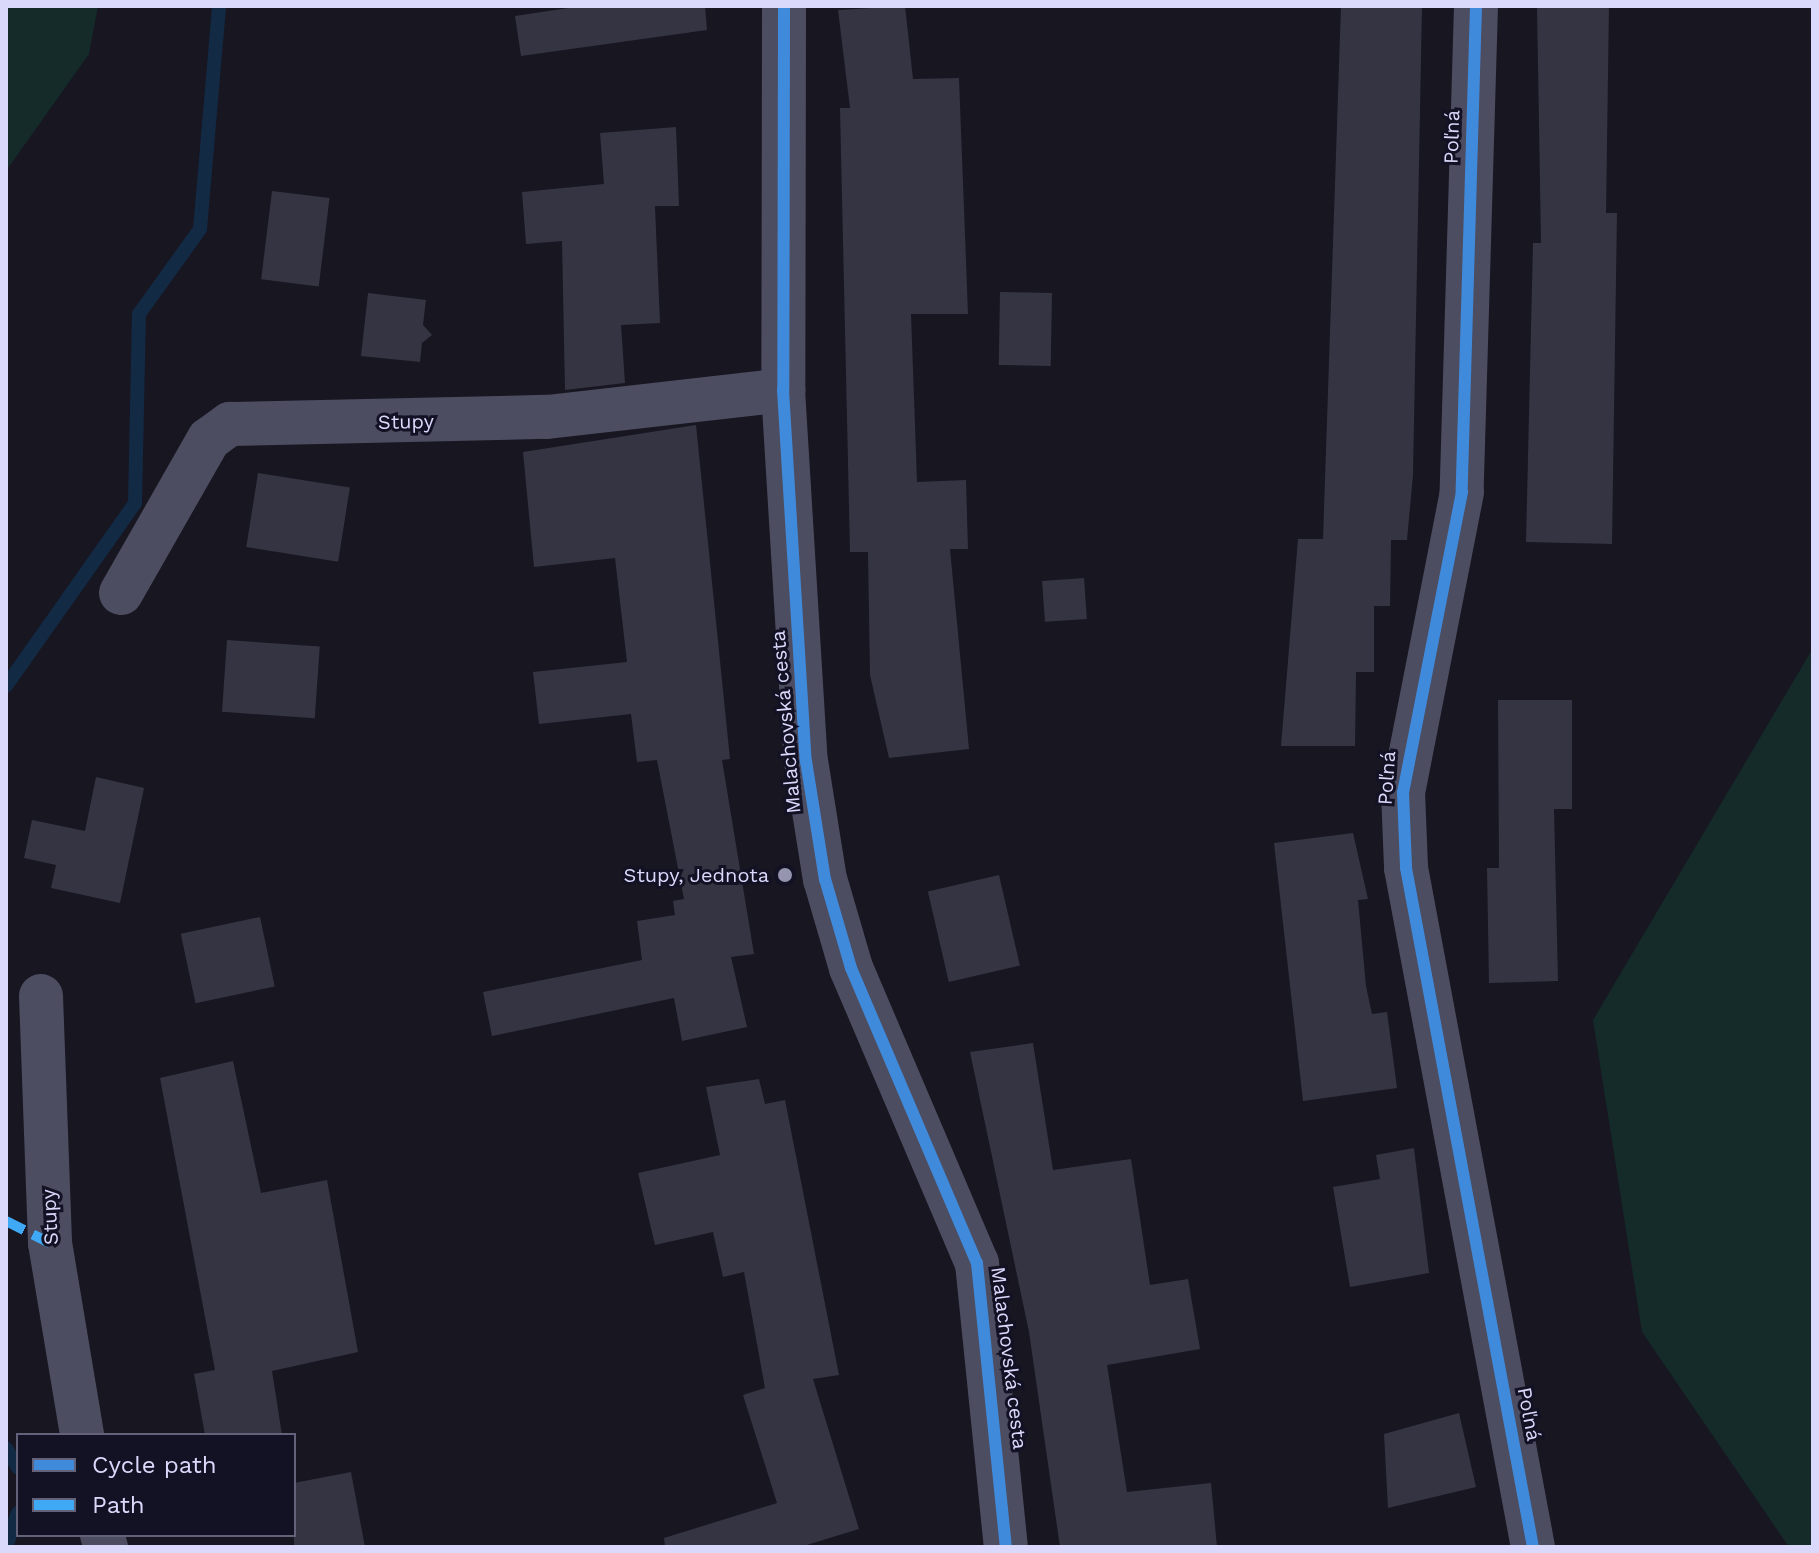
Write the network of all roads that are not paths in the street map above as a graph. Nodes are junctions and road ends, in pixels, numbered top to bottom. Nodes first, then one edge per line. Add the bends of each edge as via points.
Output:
1 (784, 6) edge
2 (1476, 6) edge
3 (783, 390) junction
4 (121, 593) dead end
5 (41, 996) dead end
6 (82, 1433) edge
7 (1006, 1547) edge
8 (1533, 1547) edge

1 - 3 street, Malachovská cesta
2 - 8 street, Poľná via 1462,492 1403,792 1406,868
3 - 4 street, Stupy via 547,417 230,424 209,439
3 - 7 street, Malachovská cesta via 806,761 825,879 851,968 977,1263
5 - 6 street, Stupy via 50,1243

